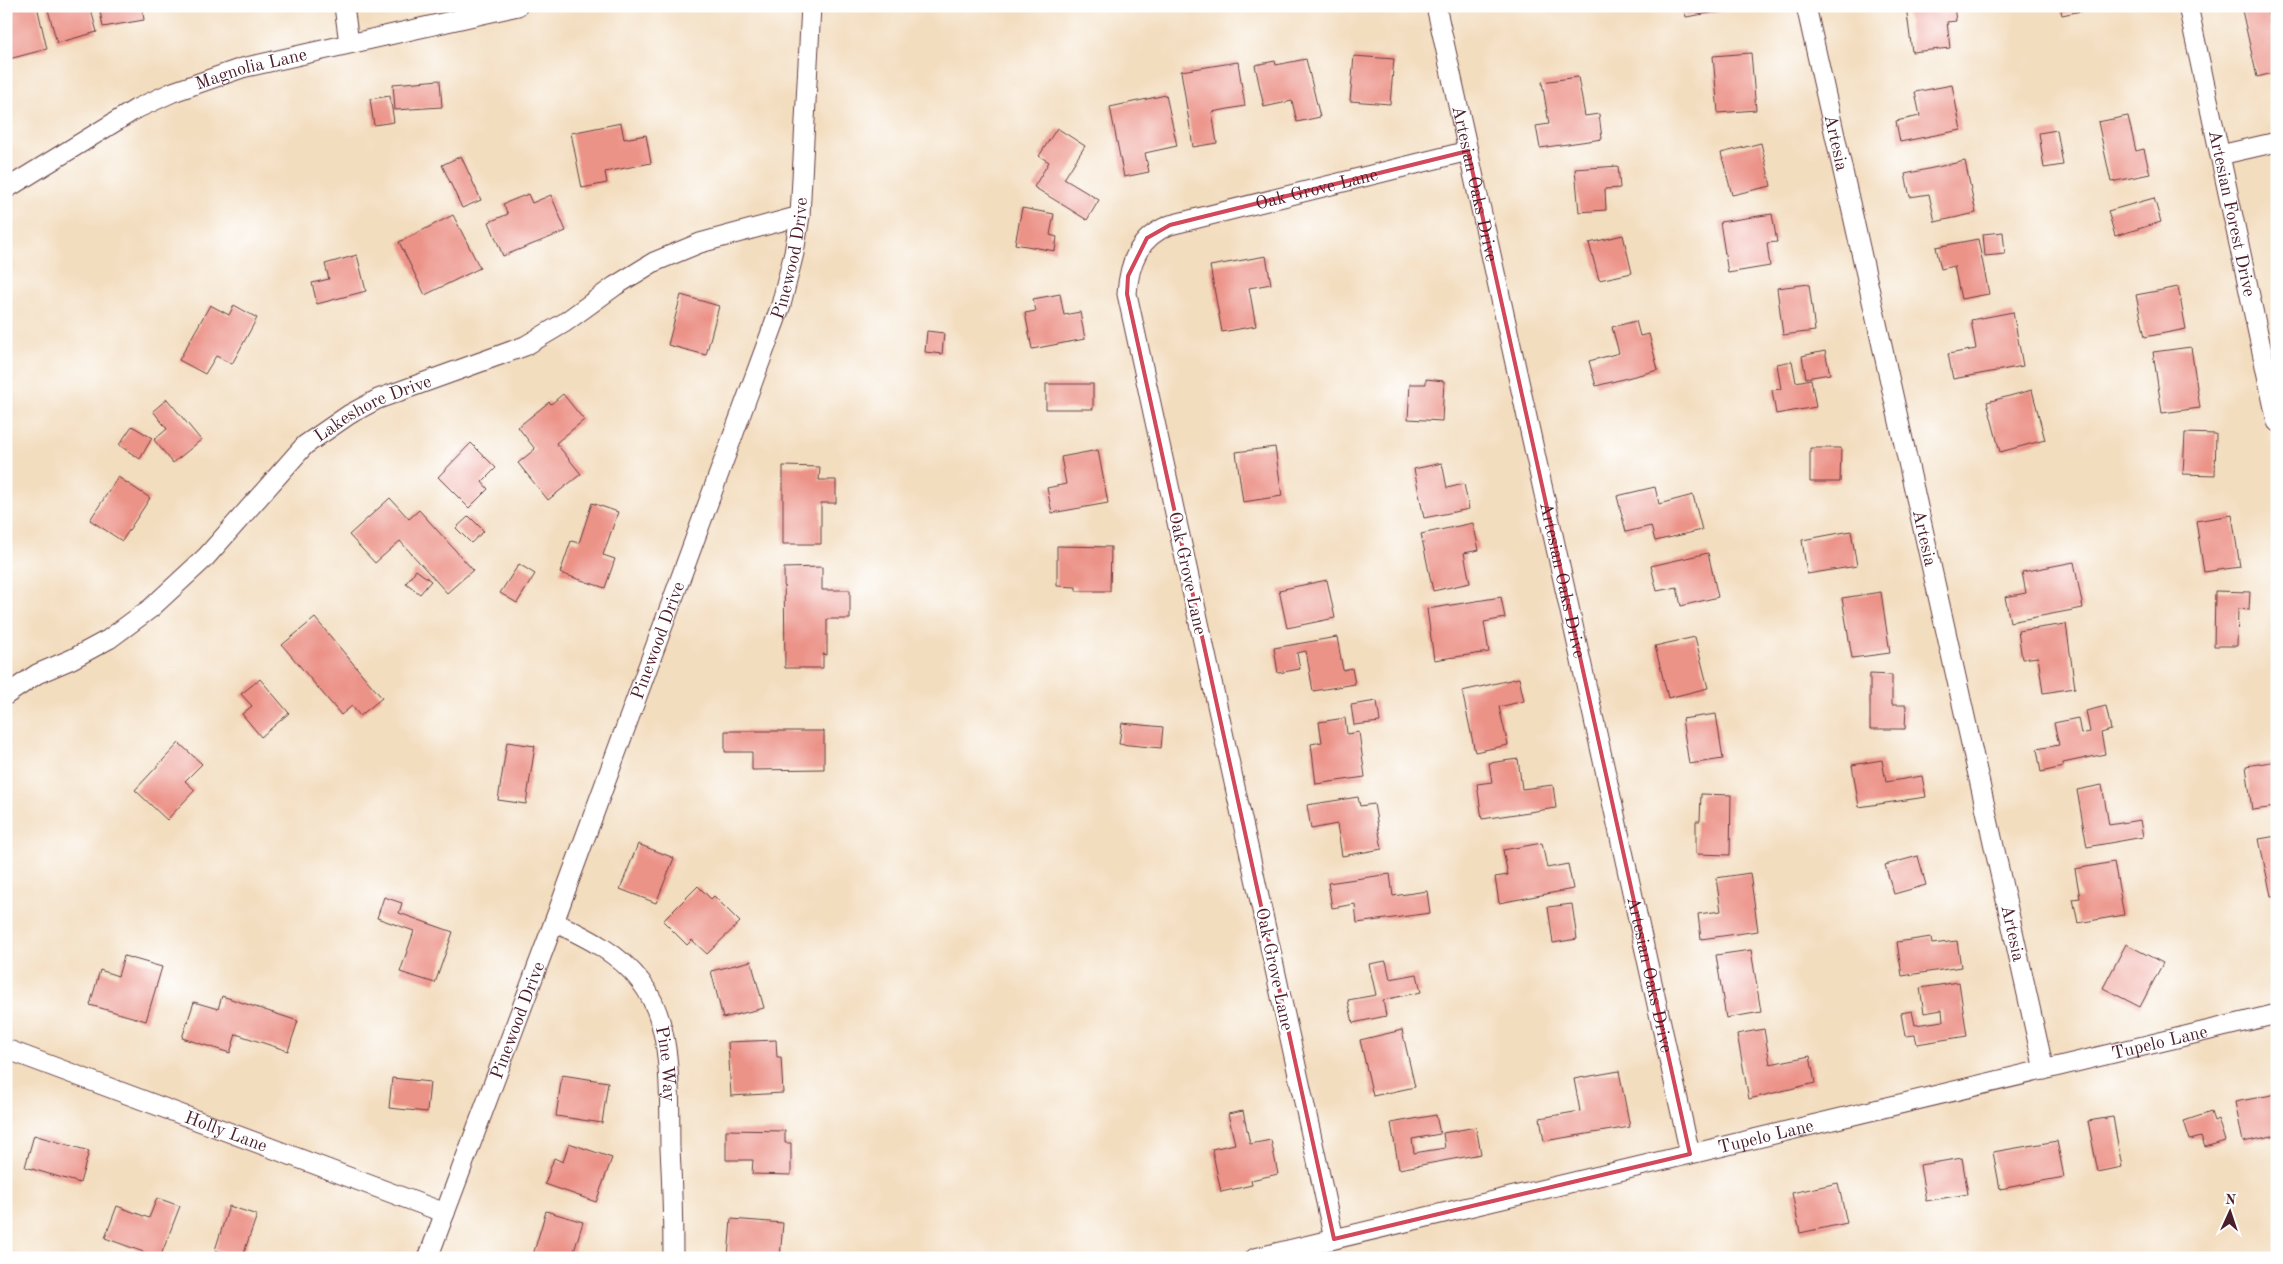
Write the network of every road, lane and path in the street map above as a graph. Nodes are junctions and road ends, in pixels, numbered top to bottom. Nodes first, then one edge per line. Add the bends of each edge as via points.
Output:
1 (344, 6) edge
2 (518, 6) edge
3 (810, 6) edge
4 (1436, 6) edge
5 (1806, 6) edge
6 (2188, 6) edge
7 (349, 43) junction
8 (2277, 142) edge
9 (1468, 151) junction
10 (2220, 155) junction
11 (6, 189) edge
12 (800, 216) junction
13 (2277, 422) edge
14 (6, 695) edge
15 (554, 922) junction
16 (2277, 1014) edge
17 (6, 1049) edge
18 (2044, 1070) junction
19 (1690, 1154) junction
20 (445, 1213) junction
21 (1334, 1239) junction
22 (428, 1258) edge
23 (673, 1258) edge
24 (1255, 1258) edge

1 - 7 street
2 - 7 street, Magnolia Lane
3 - 12 street, Pinewood Drive
4 - 9 street, Artesian Oaks Drive
5 - 18 street, Artesia
6 - 10 street, Artesian Forest Drive
7 - 11 street, Magnolia Lane via 242,68 173,92 136,109
8 - 10 street
9 - 19 street, Artesian Oaks Drive
9 - 21 street, Oak Grove Lane via 1170,225 1147,238 1138,250 1128,276 1127,294
10 - 13 street, Artesian Forest Drive
12 - 14 street, Lakeshore Drive via 700,243 654,262 564,324 525,346 378,399 350,414 305,445 206,557 151,608 109,639 38,674
12 - 15 street, Pinewood Drive via 790,270 766,350
15 - 20 street, Pinewood Drive
15 - 23 street, Pine Way via 597,943 624,965 641,982 658,1012 666,1049 669,1097
16 - 18 street, Tupelo Lane
17 - 20 street, Holly Lane
18 - 19 street, Tupelo Lane
19 - 21 street, Tupelo Lane
20 - 22 street, Pinewood Drive
21 - 24 street, Tupelo Lane

